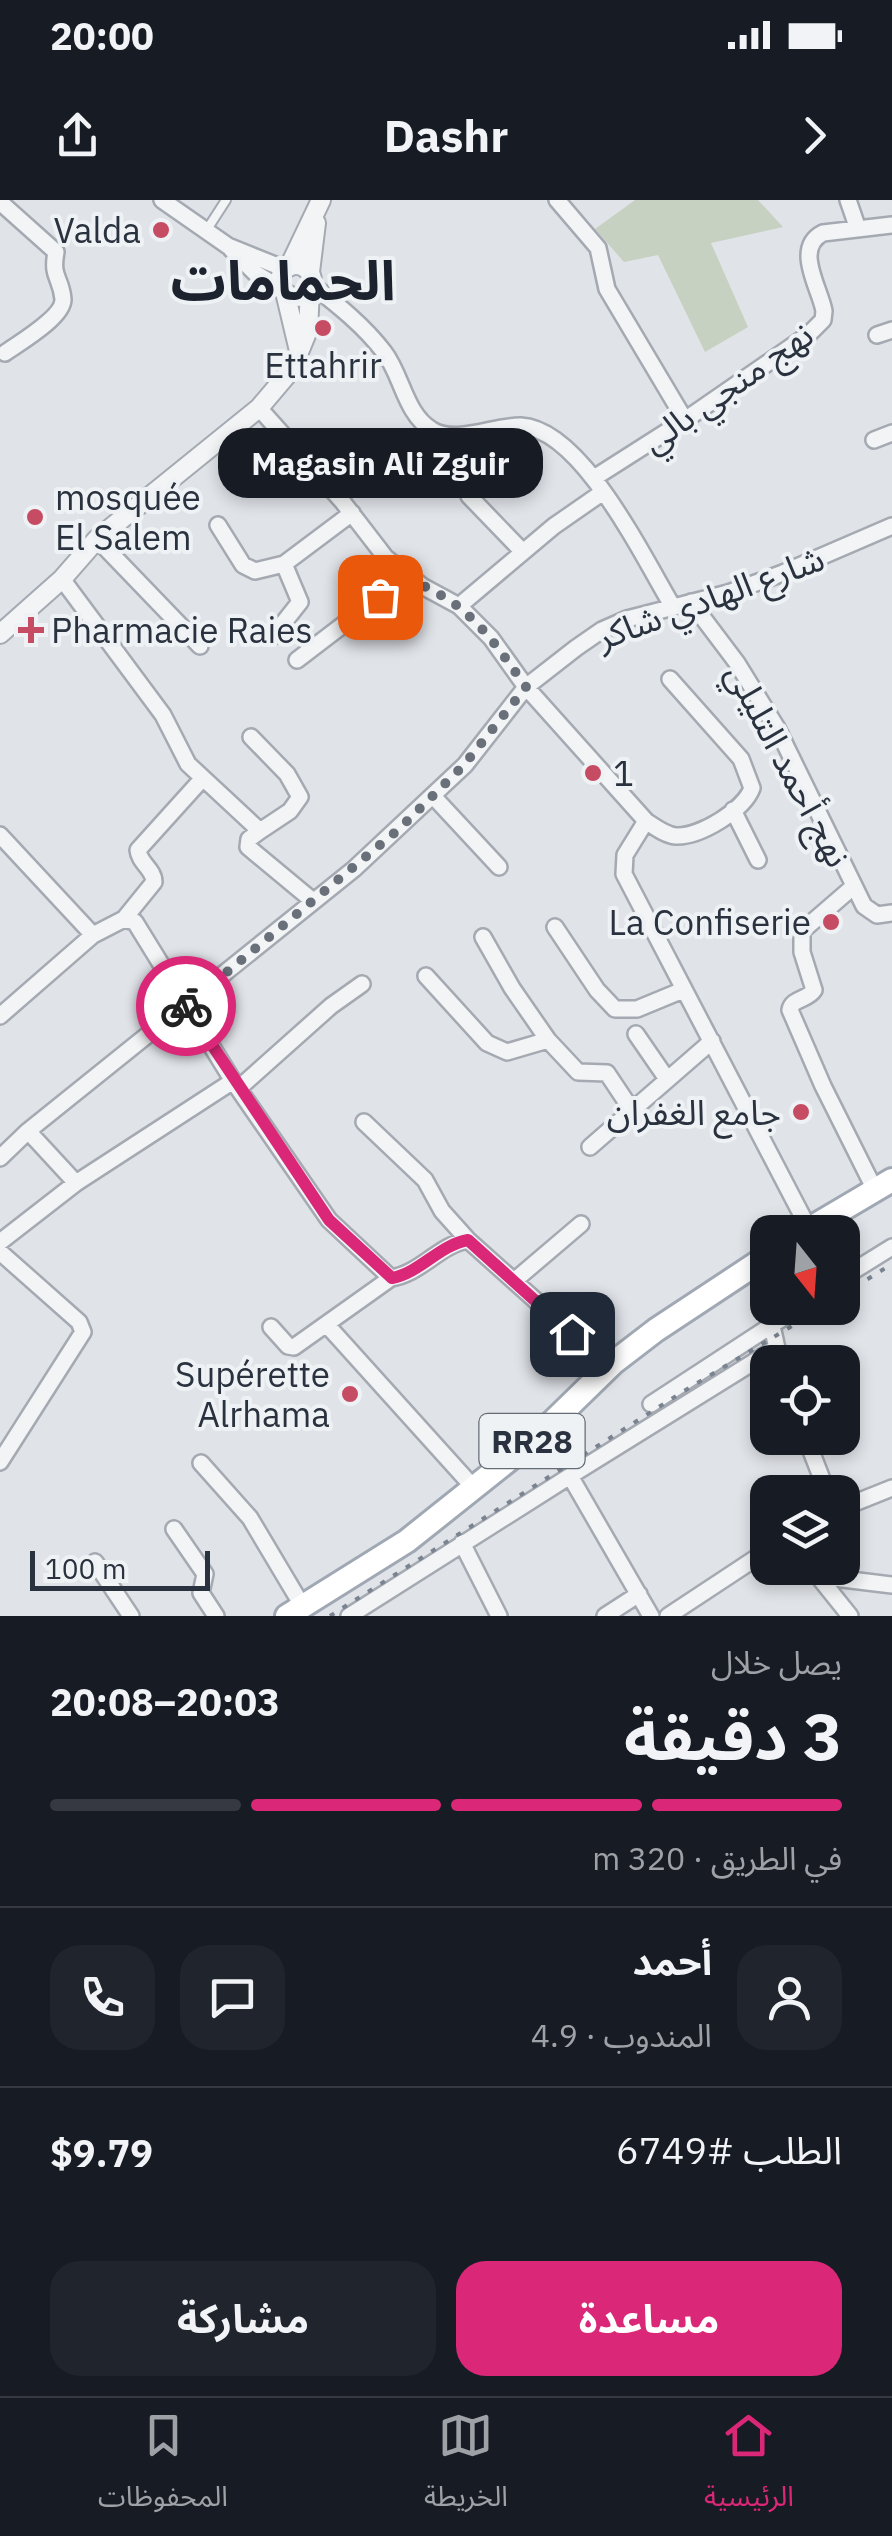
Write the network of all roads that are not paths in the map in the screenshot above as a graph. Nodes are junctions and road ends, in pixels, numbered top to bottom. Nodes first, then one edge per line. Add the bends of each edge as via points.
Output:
1 (162, 200) edge
2 (226, 200) edge
3 (557, 200) edge
4 (848, 200) edge
5 (0, 202) edge
6 (319, 206) edge
7 (892, 226) edge
8 (858, 229) junction
9 (206, 231) junction
10 (228, 246) junction
11 (287, 268) junction
12 (310, 282) junction
13 (284, 291) junction
14 (299, 351) junction
15 (5, 353) dead end
16 (259, 408) junction
17 (685, 420) junction
18 (892, 433) edge
19 (874, 440) dead end
20 (598, 484) junction
21 (468, 496) dead end
22 (352, 513) junction
23 (218, 526) dead end
24 (892, 526) edge
25 (96, 539) junction
26 (522, 551) junction
27 (284, 564) junction
28 (407, 576) junction
29 (62, 579) junction
30 (691, 602) junction
31 (459, 606) junction
32 (674, 607) junction
33 (0, 634) edge
34 (273, 636) dead end
35 (200, 646) dead end
36 (296, 660) dead end
37 (670, 678) dead end
38 (526, 687) junction
39 (251, 737) dead end
40 (203, 778) junction
41 (433, 796) junction
42 (732, 810) junction
43 (646, 821) junction
44 (260, 830) junction
45 (0, 835) edge
46 (758, 860) dead end
47 (498, 867) dead end
48 (854, 886) junction
49 (313, 901) junction
50 (892, 914) edge
51 (124, 918) junction
52 (556, 927) dead end
53 (93, 935) junction
54 (483, 937) dead end
55 (426, 976) dead end
56 (362, 984) dead end
57 (684, 990) junction
58 (185, 1005) junction
59 (0, 1016) edge
60 (636, 1034) dead end
61 (548, 1040) junction
62 (712, 1041) junction
63 (668, 1079) junction
64 (236, 1084) junction
65 (631, 1109) junction
66 (364, 1122) dead end
67 (28, 1131) junction
68 (590, 1147) dead end
69 (0, 1158) edge
70 (76, 1183) junction
71 (883, 1184) edge
72 (798, 1215) edge
73 (832, 1215) edge
74 (581, 1224) dead end
75 (6, 1225) edge
76 (468, 1240) junction
77 (0, 1242) edge
78 (892, 1247) edge
79 (0, 1252) edge
80 (750, 1267) edge
81 (860, 1267) edge
82 (392, 1278) junction
83 (514, 1281) junction
84 (327, 1325) junction
85 (772, 1325) joint
86 (271, 1327) dead end
87 (776, 1345) edge
88 (613, 1363) junction
89 (750, 1371) edge
90 (651, 1404) dead end
91 (0, 1462) edge
92 (201, 1464) dead end
93 (570, 1476) junction
94 (474, 1488) junction
95 (892, 1488) edge
96 (860, 1501) edge
97 (174, 1529) dead end
98 (462, 1543) junction
99 (95, 1562) dead end
100 (750, 1562) edge
101 (860, 1580) edge
102 (823, 1585) edge
103 (892, 1585) edge
104 (639, 1594) junction
105 (295, 1611) edge
106 (132, 1616) edge
107 (216, 1616) edge
108 (350, 1616) edge
109 (499, 1616) edge
110 (605, 1616) edge
111 (651, 1616) edge
112 (668, 1616) edge
113 (850, 1616) edge

1 - 9 street
2 - 9 lane
3 - 17 street via 598,248 607,289
4 - 8 street
5 - 15 street via 56,252 52,270 63,300 48,322
6 - 11 street
6 - 12 street
7 - 8 street, نهج منجي بالي
8 - 17 street, نهج منجي بالي via 823,234 810,245 824,311 817,327
9 - 10 street
10 - 11 street
10 - 13 street
11 - 12 street via 300,265
11 - 13 street via 280,279
12 - 13 street via 300,297
12 - 14 street via 308,330
12 - 20 street via 386,354 416,414 432,430 454,436 532,427 554,437
13 - 14 street
14 - 16 street
16 - 22 street
16 - 25 street
17 - 20 street, نهج منجي بالي
18 - 19 street
20 - 26 street, نهج منجي بالي
20 - 32 street
21 - 26 street
22 - 27 street
22 - 28 street
23 - 27 street via 255,571
24 - 30 street, شارع الهادي شاكر via 783,573
25 - 29 street
25 - 35 street
26 - 31 street, نهج منجي بالي
27 - 34 street via 300,602
28 - 31 street
28 - 36 street
29 - 33 street
29 - 40 street
30 - 32 street, شارع الهادي شاكر
30 - 48 street, نهج أحمد التليلي via 777,728
31 - 38 street
32 - 38 street, شارع الهادي شاكر via 602,630
37 - 42 street via 748,772 751,793
38 - 41 street, شارع الهادي شاكر
38 - 43 street
39 - 44 street via 300,797
40 - 44 street
40 - 51 street via 138,850 154,882
41 - 47 street
41 - 49 street, شارع الهادي شاكر
42 - 43 street via 684,835
42 - 46 street
43 - 57 street via 625,855 624,874
44 - 49 street via 248,846
45 - 53 street
48 - 50 street, نهج أحمد التليلي via 870,911
48 - 71 street via 802,931 814,990 790,1010 823,1086
49 - 58 street, شارع الهادي شاكر
51 - 53 street
51 - 58 street via 138,924
52 - 57 street via 615,1009 637,1010
53 - 59 street
54 - 61 street
55 - 61 street via 495,1048 507,1052
56 - 64 street
57 - 62 street
58 - 64 street
58 - 67 street, شارع الهادي شاكر
60 - 63 street
61 - 65 street via 578,1072 607,1073
62 - 63 street
62 - 72 street
63 - 65 street
64 - 70 street
64 - 82 street via 329,1220
65 - 68 street
66 - 76 street via 426,1180
67 - 69 street, شارع الهادي شاكر
67 - 70 street
70 - 75 street
71 - 73 main road
74 - 83 street
75 - 77 street
76 - 82 street
76 - 83 street
78 - 81 street
79 - 91 street via 83,1332
80 - 88 main road, RR28
82 - 84 street
83 - 88 street
84 - 86 street via 291,1347
84 - 94 street
85 - 87 street
85 - 90 street
88 - 94 main road, RR28
89 - 93 street
92 - 105 street via 250,1518
93 - 98 street
93 - 104 street
94 - 105 main road, RR28
95 - 96 street
97 - 107 street via 206,1574 201,1593
98 - 108 street
98 - 109 street
99 - 106 street
100 - 112 street
101 - 103 street
102 - 113 street
104 - 110 street
104 - 111 street

